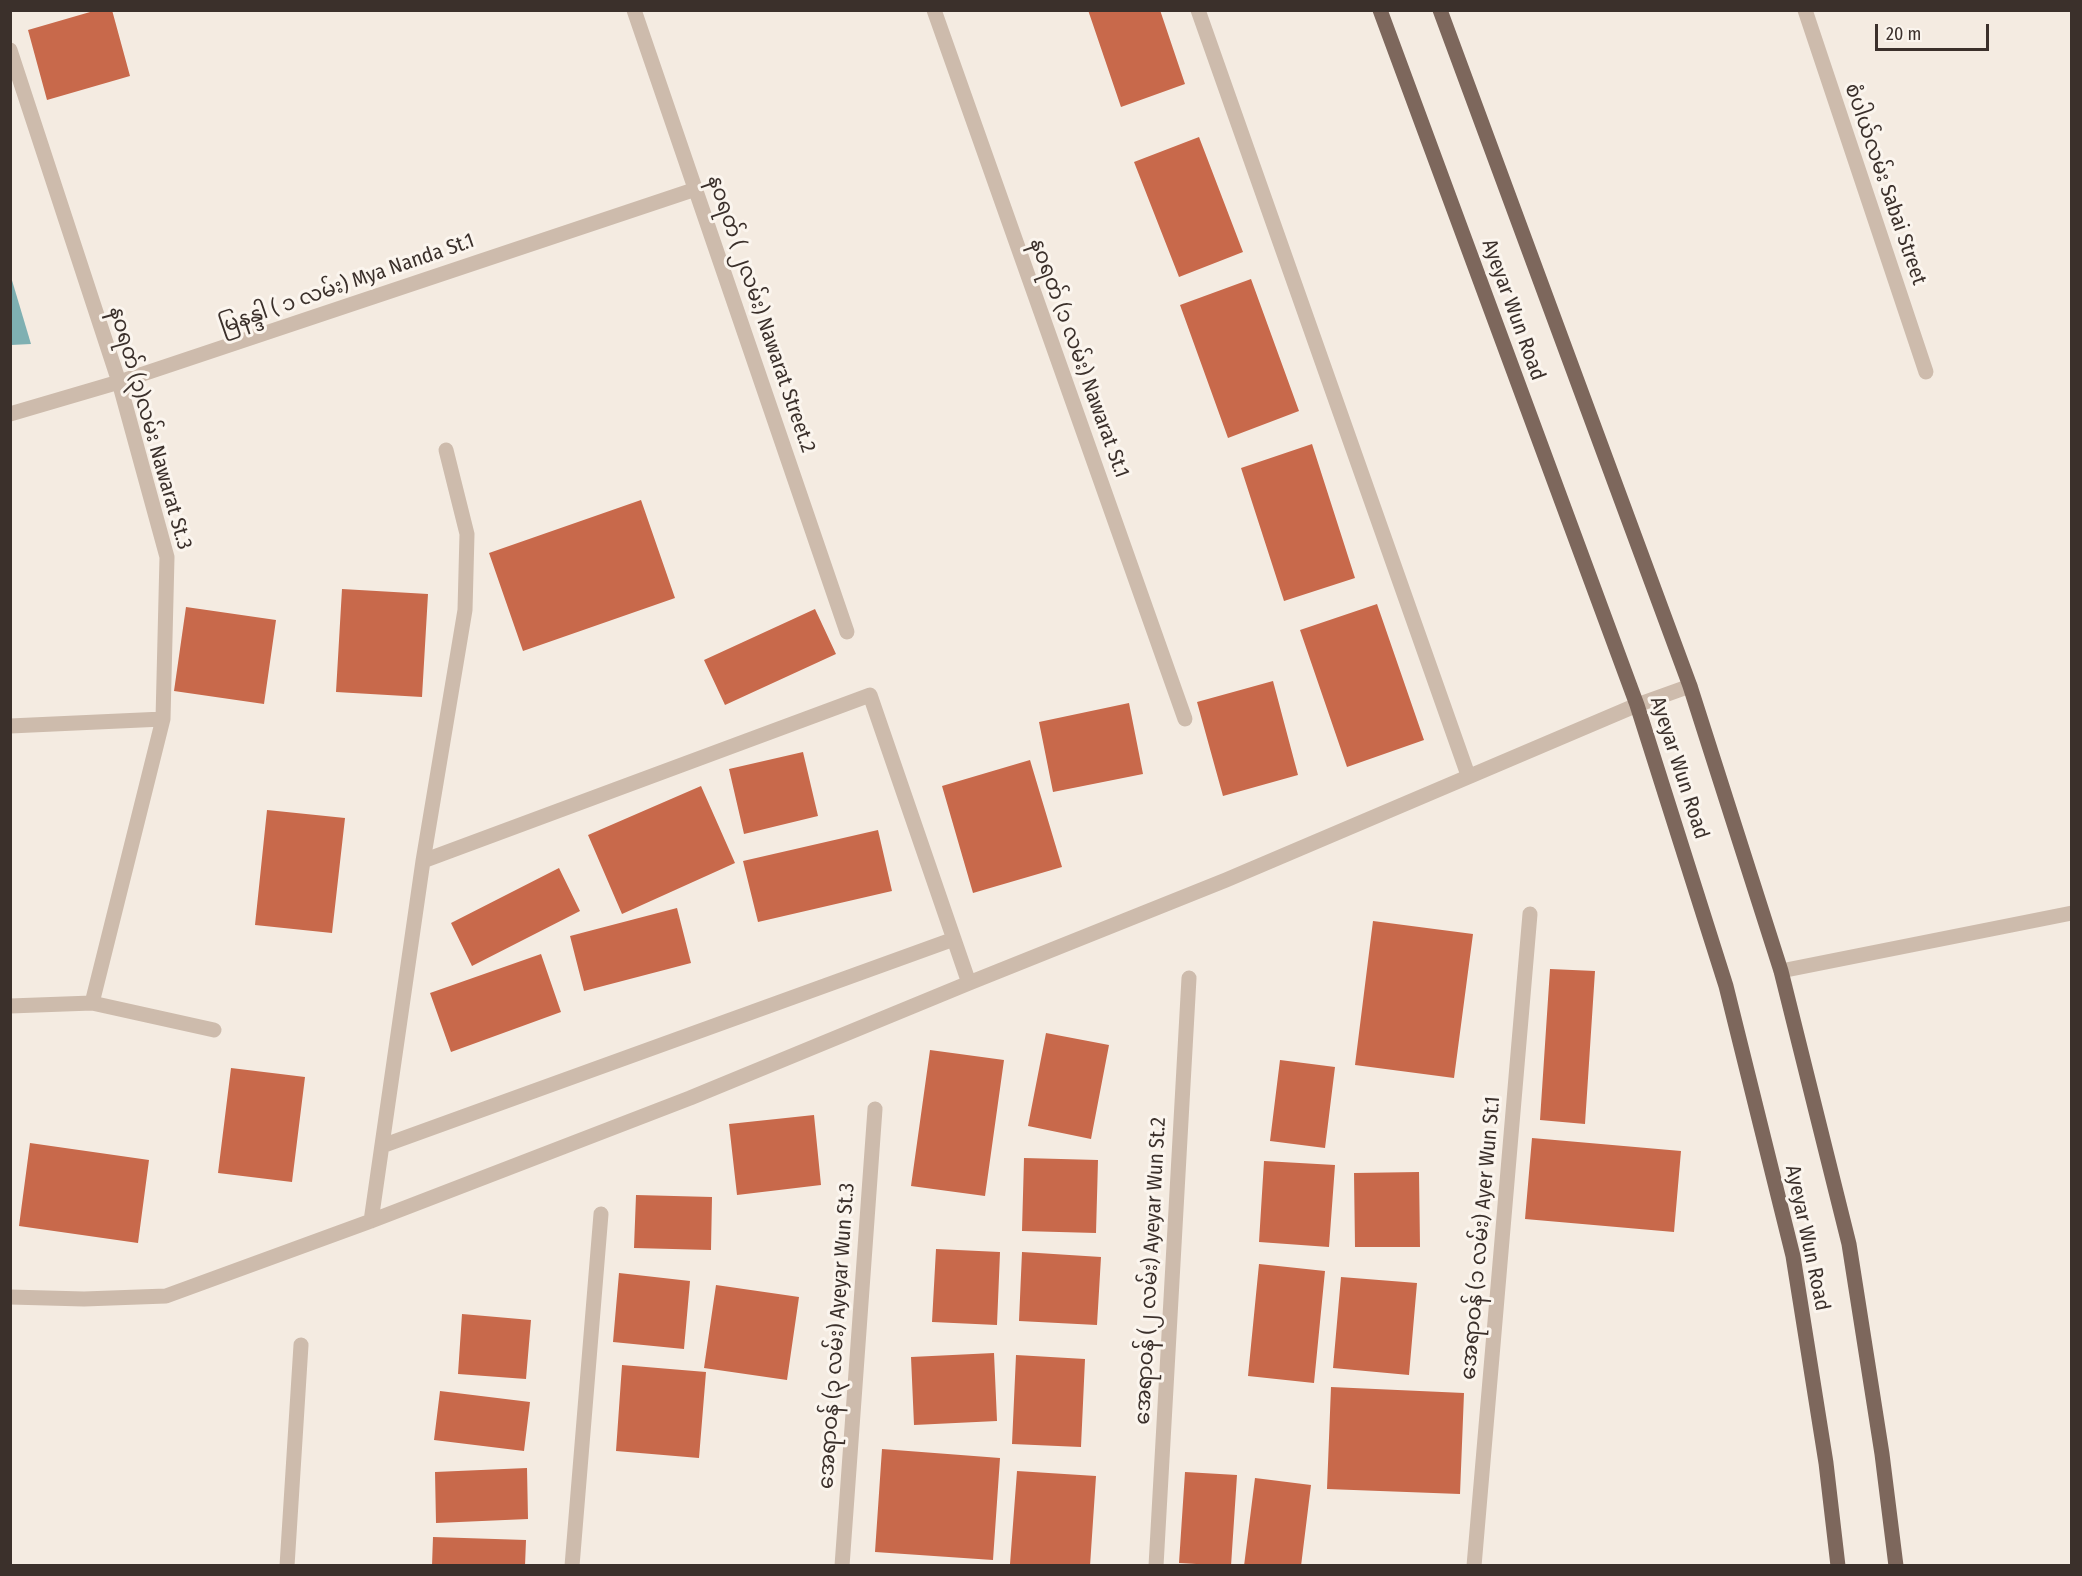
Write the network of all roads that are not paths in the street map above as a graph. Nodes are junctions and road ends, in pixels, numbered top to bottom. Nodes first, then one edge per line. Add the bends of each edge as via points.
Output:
1 (634, 10) edge
2 (934, 10) edge
3 (1198, 10) edge
4 (1380, 10) edge
5 (1440, 10) edge
6 (1805, 10) edge
7 (10, 50) edge
8 (696, 189) junction
9 (1926, 372) dead end
10 (119, 382) junction
11 (10, 414) edge
12 (446, 450) dead end
13 (847, 632) dead end
14 (1690, 686) junction
15 (1637, 705) junction
16 (163, 719) junction
17 (1185, 719) dead end
18 (10, 726) edge
19 (1468, 776) junction
20 (423, 861) junction
21 (2072, 913) edge
22 (1530, 914) dead end
23 (954, 939) junction
24 (1780, 971) junction
25 (1189, 978) dead end
26 (969, 983) junction
27 (92, 1003) junction
28 (10, 1006) edge
29 (214, 1030) dead end
30 (875, 1109) dead end
31 (382, 1146) junction
32 (601, 1214) dead end
33 (371, 1221) junction
34 (10, 1297) edge
35 (302, 1345) dead end
36 (287, 1566) edge
37 (573, 1566) edge
38 (842, 1566) edge
39 (1156, 1566) edge
40 (1474, 1566) edge
41 (1838, 1566) edge
42 (1896, 1566) edge

1 - 8 street, နဝရတ် ( ၂လမ်း) Nawarat Street.2
2 - 17 street, နဝရတ် (၁ လမ်း) Nawarat St.1
3 - 19 street
4 - 15 main road, Ayeyar Wun Road
5 - 14 main road, Ayeyar Wun Road
6 - 9 street, စံပါယ်လမ်း Sabai Street
7 - 10 street, နဝရတ် (၃)လမ်း Nawarat St.3
8 - 10 street, မြနန္ဒါ ( ၁ လမ်း) Mya Nanda St.1
8 - 13 street, နဝရတ် ( ၂လမ်း) Nawarat Street.2
10 - 11 street, မြနန္ဒါ ( ၁ လမ်း) Mya Nanda St.1
10 - 16 street, နဝရတ် (၃)လမ်း Nawarat St.3 via 167,557
12 - 20 street via 467,534 465,610
14 - 15 street
14 - 24 main road, Ayeyar Wun Road
15 - 19 street
15 - 41 main road, Ayeyar Wun Road via 1726,986 1793,1256
16 - 18 street
16 - 27 street, နဝရတ် (၃)လမ်း Nawarat St.3
19 - 26 street via 1226,880
20 - 23 street via 870,695
20 - 31 street
21 - 24 street
22 - 40 street, အေရာဝန် (၁ လမ်း) Ayer Wun St.1
23 - 26 street
23 - 31 street
24 - 42 main road, Ayeyar Wun Road via 1850,1244
25 - 39 street, အေရာဝန် (၂ လမ်း) Ayeyar Wun St.2
26 - 33 street via 690,1098
27 - 28 street
27 - 29 street
30 - 38 street, အေရာဝန် (၃ လမ်း) Ayeyar Wun St.3
31 - 33 street
32 - 37 street
33 - 34 street via 166,1296
35 - 36 street

